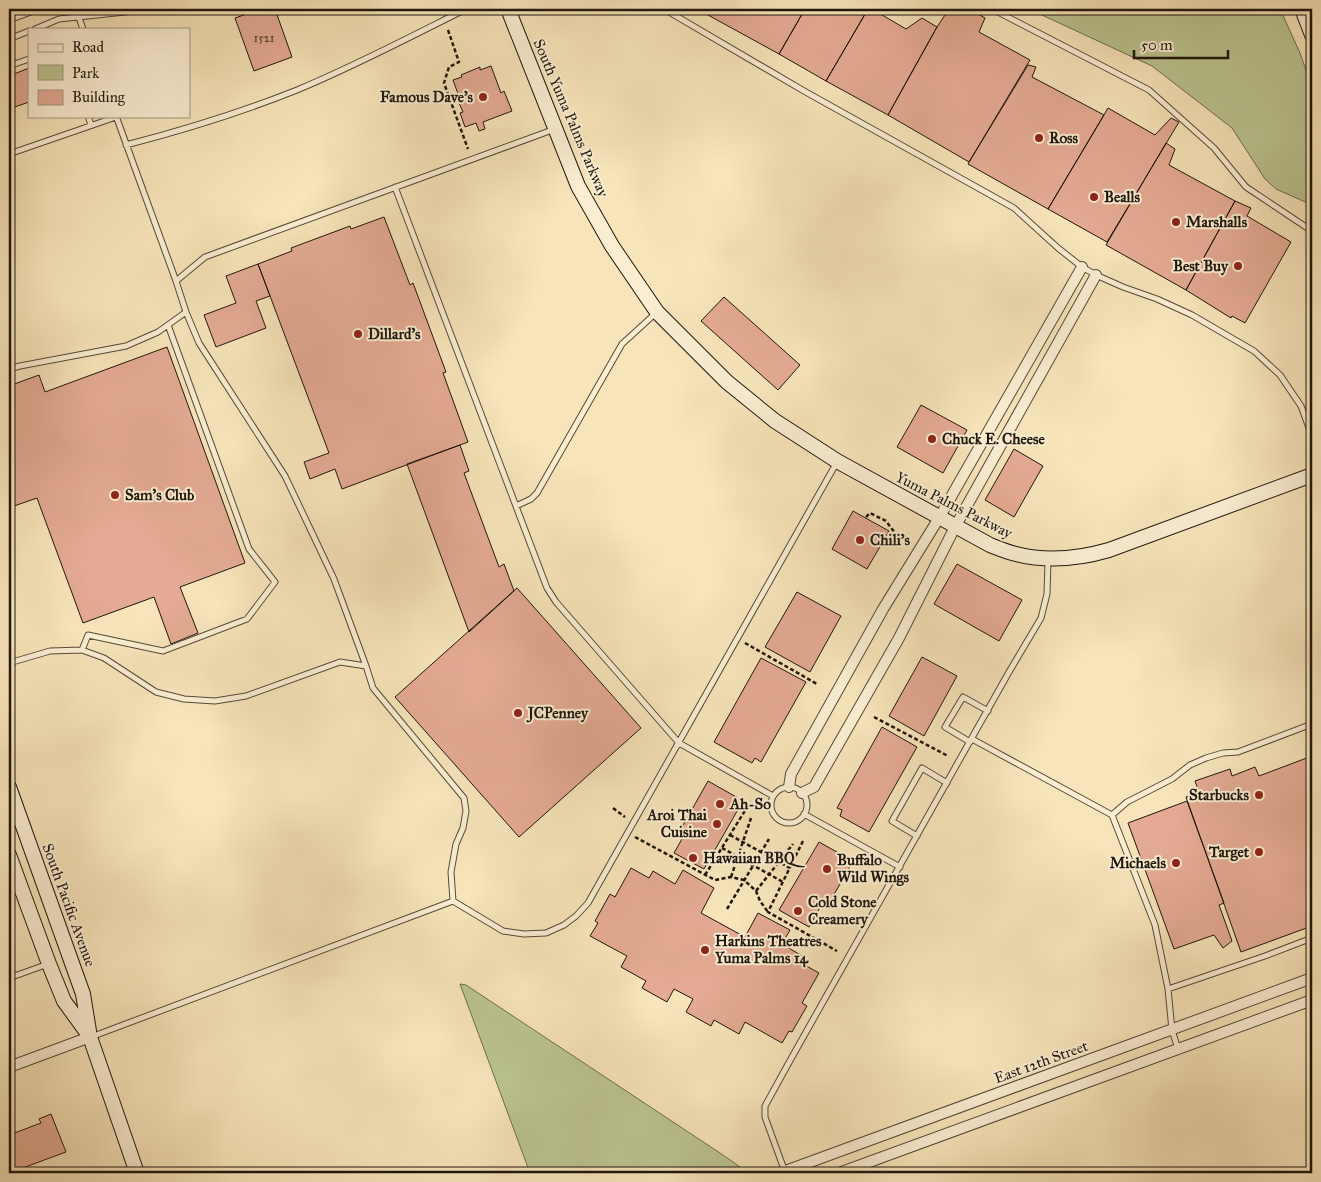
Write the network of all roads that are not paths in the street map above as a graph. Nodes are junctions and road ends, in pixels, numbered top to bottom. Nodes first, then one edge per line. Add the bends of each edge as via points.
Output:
1 (39, 9) edge
2 (76, 9) edge
3 (153, 9) edge
4 (466, 9) edge
5 (508, 9) edge
6 (664, 9) edge
7 (992, 9) edge
8 (1302, 9) edge
9 (79, 17) junction
10 (9, 20) edge
11 (37, 28) edge
12 (83, 28) edge
13 (28, 31) edge
14 (1312, 35) edge
15 (9, 39) edge
16 (28, 59) edge
17 (9, 66) edge
18 (89, 118) edge
19 (111, 118) edge
20 (117, 118) edge
21 (92, 125) junction
22 (555, 128) junction
23 (126, 145) junction
24 (9, 154) edge
25 (395, 187) junction
26 (1312, 232) edge
27 (1082, 267) junction
28 (1096, 275) junction
29 (176, 281) junction
30 (186, 312) junction
31 (658, 312) junction
32 (168, 325) junction
33 (9, 369) edge
34 (1312, 436) edge
35 (837, 461) junction
36 (1312, 475) edge
37 (516, 506) junction
38 (939, 518) junction
39 (955, 527) junction
40 (1048, 560) junction
41 (82, 650) junction
42 (9, 663) edge
43 (366, 666) junction
44 (988, 711) junction
45 (1312, 724) edge
46 (971, 740) junction
47 (679, 743) junction
48 (947, 783) junction
49 (9, 787) edge
50 (789, 787) junction
51 (802, 793) junction
52 (773, 796) junction
53 (804, 814) junction
54 (1112, 815) junction
55 (917, 836) junction
56 (9, 855) edge
57 (900, 867) junction
58 (14, 885) edge
59 (453, 901) junction
60 (1312, 938) edge
61 (48, 964) junction
62 (9, 978) edge
63 (1312, 978) edge
64 (1168, 989) junction
65 (1312, 1000) edge
66 (1172, 1030) junction
67 (90, 1037) junction
68 (1178, 1049) junction
69 (9, 1067) edge
70 (137, 1173) edge
71 (784, 1173) edge
72 (839, 1173) edge

1 - 10 lane
2 - 9 lane
3 - 9 lane
4 - 23 lane via 363,61 296,90
5 - 22 street, South Yuma Palms Parkway
6 - 27 lane via 1014,208
7 - 26 lane via 1150,90 1214,148 1246,188
8 - 14 street
9 - 11 lane via 59,19
9 - 12 lane
13 - 15 lane
16 - 17 lane
18 - 21 lane
19 - 21 lane
20 - 23 lane
21 - 24 lane
22 - 25 lane
22 - 31 street, South Yuma Palms Parkway via 578,186 612,246
23 - 29 lane
25 - 29 lane via 205,257
25 - 37 lane
27 - 28 lane
27 - 38 street
28 - 34 lane via 1192,315 1254,351 1280,375 1301,406
28 - 39 street
29 - 30 lane
30 - 32 lane
30 - 43 lane via 199,343 285,476 334,579
31 - 35 street, Yuma Palms Parkway via 727,382 775,421
31 - 37 lane via 622,344 537,494
32 - 33 lane via 126,346
32 - 41 lane via 249,548 275,582 248,619 163,650 88,634
35 - 38 street, Yuma Palms Parkway
35 - 47 lane
36 - 40 street, Yuma Palms Parkway via 1109,550 1088,556
37 - 47 lane via 547,588 556,602
38 - 39 street, Yuma Palms Parkway
38 - 50 street via 883,608 795,766
39 - 40 street, Yuma Palms Parkway via 1015,554
39 - 51 street via 899,638 814,787
40 - 44 lane via 1047,594 1041,618
41 - 42 lane via 50,651
41 - 43 lane via 104,658 156,692 184,699 214,701 246,696 340,662
43 - 59 lane via 373,688 464,798 466,811 451,872
44 - 46 lane
44 - 46 lane via 963,697 945,727
45 - 54 lane via 1238,752 1198,761 1172,779 1127,802
46 - 48 lane
46 - 54 lane
47 - 52 lane
47 - 59 lane via 588,903 564,925 546,932 524,934 502,930
48 - 55 lane
48 - 55 lane via 922,768 892,821
49 - 67 street, South Pacific Avenue via 83,994
50 - 51 lane
50 - 52 lane via 780,789
51 - 53 lane via 807,803
52 - 53 lane via 770,807 780,821 791,823
53 - 57 lane
54 - 64 lane via 1155,925
55 - 57 lane
56 - 58 street, South Pacific Avenue
57 - 71 lane via 765,1106 765,1117
58 - 61 street, South Pacific Avenue
59 - 67 lane
60 - 64 lane
61 - 62 lane
61 - 67 street, South Pacific Avenue via 64,1001
63 - 66 street, East 12th Street
64 - 66 lane
65 - 68 street
66 - 68 lane
66 - 71 street, East 12th Street
67 - 69 street
67 - 70 street, South Pacific Avenue
68 - 72 street

